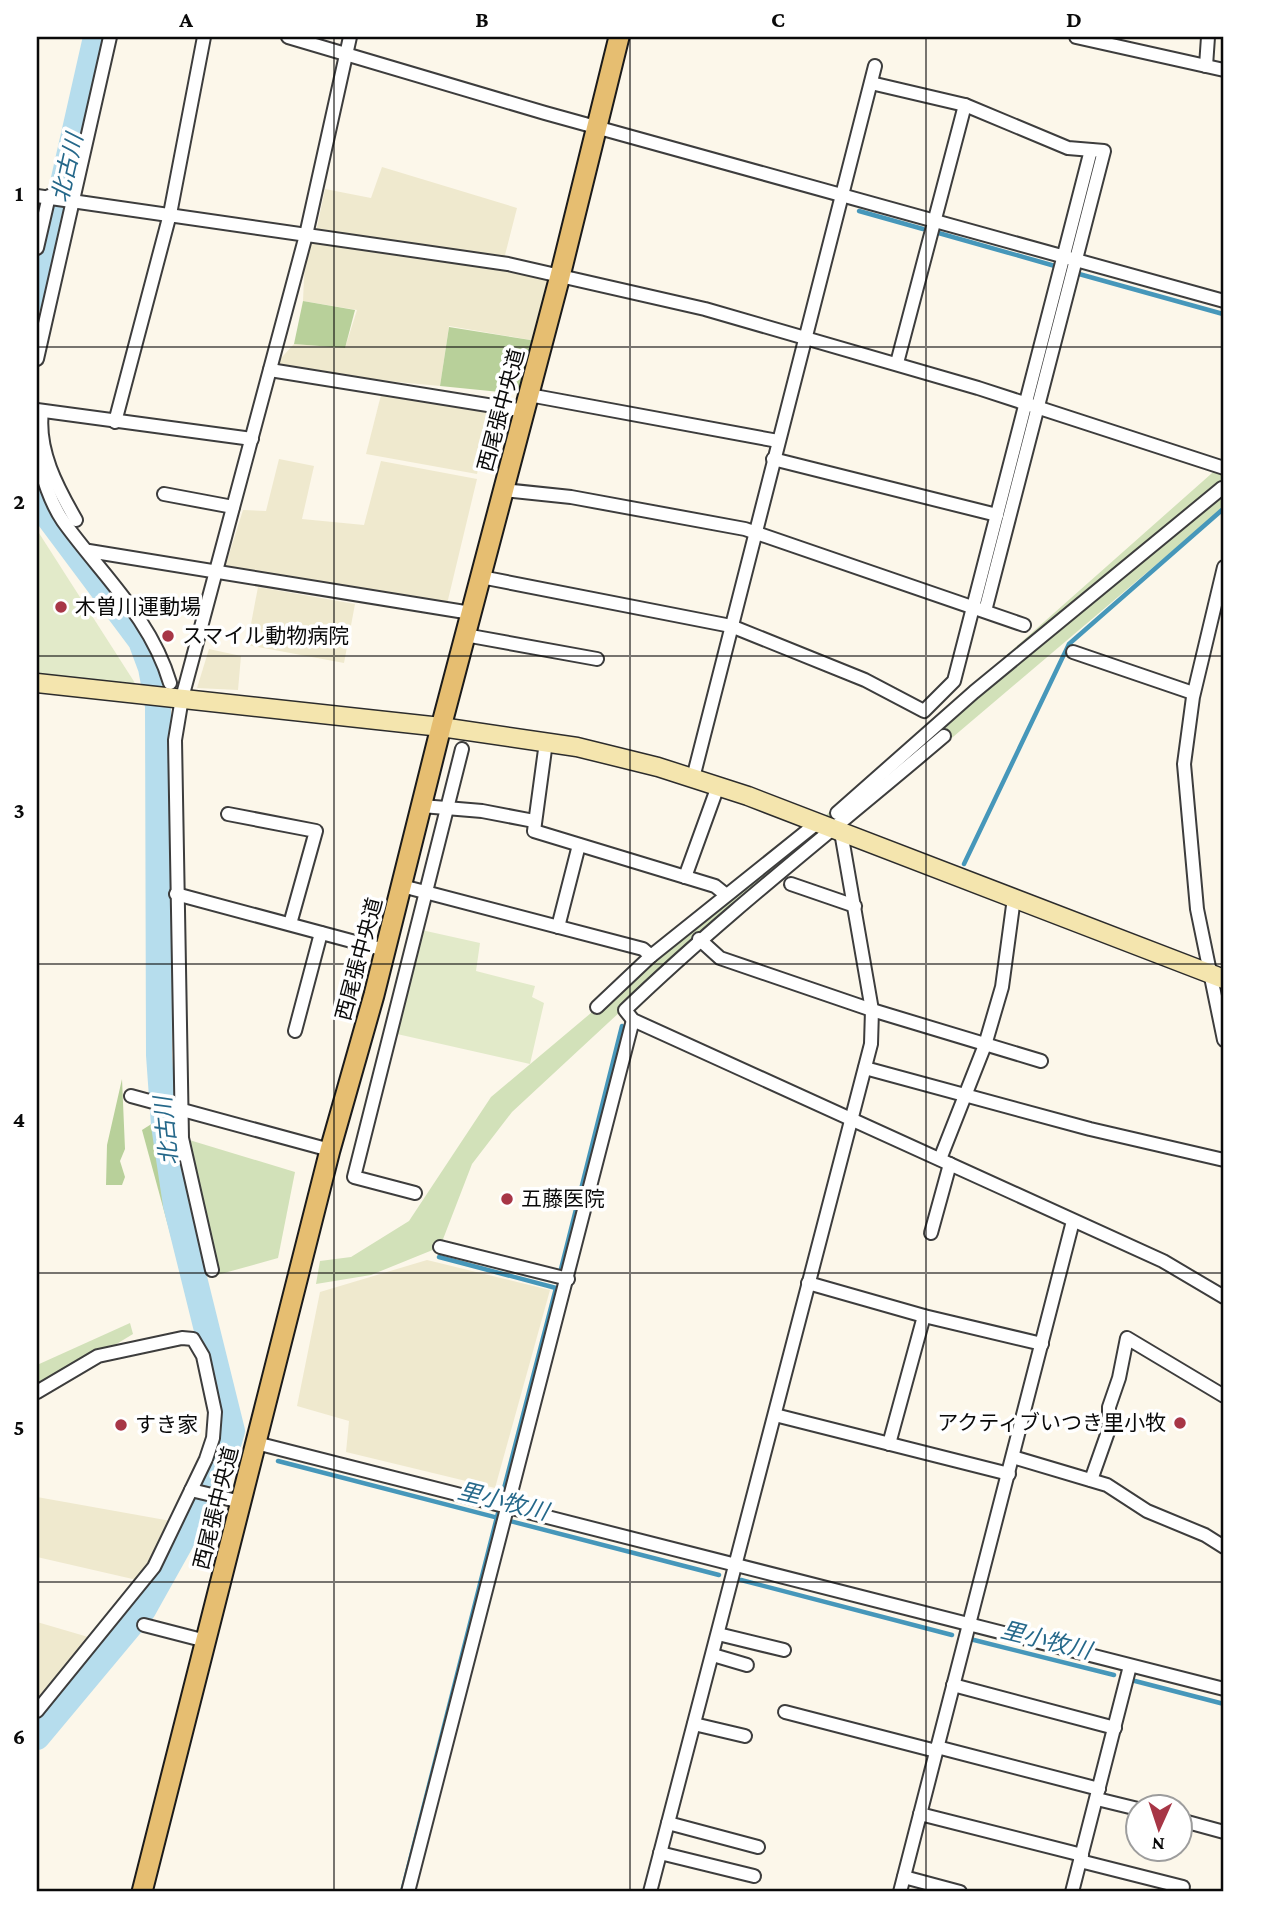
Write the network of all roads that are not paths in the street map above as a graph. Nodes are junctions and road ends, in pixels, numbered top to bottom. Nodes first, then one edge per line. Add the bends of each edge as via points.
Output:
1 (110, 37) edge
2 (204, 37) edge
3 (288, 37) edge
4 (350, 37) edge
5 (619, 37) edge
6 (1076, 37) edge
7 (1208, 37) edge
8 (1101, 40) edge
9 (347, 54) junction
10 (875, 66) dead end
11 (1206, 66) junction
12 (1224, 70) edge
13 (871, 82) junction
14 (965, 105) junction
15 (596, 127) junction
16 (844, 195) junction
17 (46, 196) edge
18 (72, 199) junction
19 (170, 214) junction
20 (935, 220) junction
21 (306, 234) junction
22 (37, 248) edge
23 (1070, 257) junction
24 (560, 276) junction
25 (1224, 300) edge
26 (806, 335) junction
27 (37, 359) edge
28 (897, 363) junction
29 (270, 370) junction
30 (527, 403) junction
31 (1031, 404) junction
32 (39, 410) edge
33 (115, 422) junction
34 (252, 439) junction
35 (778, 441) junction
36 (37, 456) edge
37 (773, 459) junction
38 (1224, 468) edge
39 (1222, 488) dead end
40 (504, 490) junction
41 (164, 494) dead end
42 (233, 507) junction
43 (997, 515) junction
44 (76, 520) dead end
45 (754, 532) junction
46 (89, 551) junction
47 (1224, 567) edge
48 (215, 572) junction
49 (481, 577) junction
50 (979, 609) junction
51 (471, 613) junction
52 (1024, 625) dead end
53 (731, 626) junction
54 (465, 635) junction
55 (1073, 652) dead end
56 (597, 659) dead end
57 (37, 683) edge
58 (177, 693) junction
59 (1193, 693) junction
60 (441, 727) junction
61 (944, 736) dead end
62 (546, 743) junction
63 (462, 749) dead end
64 (692, 778) junction
65 (718, 786) junction
66 (422, 806) junction
67 (448, 809) junction
68 (228, 814) dead end
69 (534, 821) junction
70 (832, 824) junction
71 (579, 845) junction
72 (685, 877) junction
73 (791, 884) dead end
74 (402, 886) junction
75 (426, 893) junction
76 (176, 894) junction
77 (725, 894) junction
78 (1014, 898) junction
79 (855, 906) junction
80 (290, 924) junction
81 (558, 927) junction
82 (321, 933) junction
83 (699, 939) junction
84 (385, 950) junction
85 (650, 956) junction
86 (1217, 976) edge
87 (374, 995) junction
88 (399, 1002) junction
89 (597, 1007) dead end
90 (872, 1010) junction
91 (633, 1020) junction
92 (295, 1031) dead end
93 (1224, 1041) edge
94 (985, 1045) junction
95 (1041, 1061) dead end
96 (865, 1068) junction
97 (131, 1096) dead end
98 (965, 1096) junction
99 (178, 1109) junction
100 (852, 1119) junction
101 (330, 1150) junction
102 (1224, 1160) edge
103 (945, 1162) junction
104 (415, 1193) dead end
105 (1073, 1221) junction
106 (931, 1233) dead end
107 (440, 1247) dead end
108 (212, 1270) dead end
109 (568, 1279) junction
110 (808, 1283) junction
111 (1224, 1297) edge
112 (924, 1316) junction
113 (1042, 1344) junction
114 (37, 1392) edge
115 (1224, 1396) edge
116 (775, 1415) junction
117 (256, 1443) junction
118 (889, 1444) junction
119 (1013, 1457) junction
120 (1009, 1474) junction
121 (1091, 1480) junction
122 (194, 1491) junction
123 (232, 1500) junction
124 (507, 1515) junction
125 (1224, 1547) edge
126 (737, 1564) junction
127 (970, 1623) junction
128 (144, 1625) dead end
129 (718, 1634) junction
130 (206, 1641) junction
131 (784, 1650) dead end
132 (713, 1655) junction
133 (747, 1664) dead end
134 (1130, 1666) junction
135 (953, 1685) junction
136 (1224, 1689) edge
137 (37, 1711) edge
138 (785, 1712) dead end
139 (694, 1724) junction
140 (1115, 1728) junction
141 (746, 1736) dead end
142 (936, 1749) junction
143 (1098, 1794) junction
144 (1124, 1804) edge
145 (920, 1814) junction
146 (668, 1823) junction
147 (1194, 1824) edge
148 (1224, 1832) edge
149 (758, 1847) dead end
150 (660, 1853) junction
151 (1081, 1858) junction
152 (754, 1876) dead end
153 (904, 1877) junction
154 (1183, 1887) dead end
155 (142, 1892) edge
156 (408, 1892) edge
157 (650, 1892) edge
158 (900, 1892) edge
159 (960, 1892) edge
160 (1072, 1892) edge

1 - 18 street
2 - 19 street
3 - 9 street
4 - 9 street
5 - 15 main road, 西尾張中央道
6 - 8 street
7 - 11 street
8 - 11 street
9 - 15 street
9 - 21 street
10 - 13 street
11 - 12 street
13 - 14 street
13 - 16 street
14 - 20 street
14 - 23 street via 1068,148 1104,151
15 - 16 street
15 - 24 main road, 西尾張中央道
16 - 20 street
16 - 26 street
17 - 18 street
17 - 22 street
18 - 19 street
18 - 27 street
19 - 21 street
19 - 33 street
20 - 23 street
20 - 28 street
21 - 24 street
21 - 29 street
23 - 25 street
23 - 31 street
24 - 26 street
24 - 30 main road, 西尾張中央道
26 - 28 street
26 - 35 street
28 - 31 street
29 - 30 street
29 - 34 street
30 - 35 street
30 - 40 main road, 西尾張中央道
31 - 38 street
31 - 43 street
31 - 50 street
32 - 33 street
32 - 44 street via 47,458
33 - 34 street
34 - 42 street
35 - 37 street
36 - 46 street via 63,520
37 - 43 street
37 - 45 street
39 - 70 street via 974,692
40 - 45 street via 571,497
40 - 49 main road, 西尾張中央道
41 - 42 street
42 - 48 street
43 - 50 street
45 - 50 street
45 - 53 street
46 - 48 street
46 - 58 street via 153,638
47 - 59 street
48 - 51 street
48 - 58 street
49 - 51 main road, 西尾張中央道
49 - 53 street
50 - 52 street
50 - 53 street via 954,681 923,711 865,680
51 - 54 main road, 西尾張中央道
53 - 64 street
54 - 56 street
54 - 60 main road, 西尾張中央道
55 - 59 street
57 - 58 street
58 - 60 street
58 - 76 street
59 - 86 street via 1184,764 1197,909
60 - 62 street
60 - 66 main road, 西尾張中央道
61 - 70 street
62 - 64 street
62 - 69 street
63 - 67 street
64 - 65 street
65 - 70 street
65 - 72 street
66 - 67 street
66 - 74 main road, 西尾張中央道
67 - 69 street
67 - 75 street
68 - 80 street via 316,831
69 - 71 street via 534,831
70 - 77 street
70 - 78 street
70 - 79 street
70 - 83 street via 753,899
71 - 72 street
71 - 81 street
72 - 77 street
73 - 79 street
74 - 75 street
74 - 84 main road, 西尾張中央道
75 - 81 street
75 - 88 street
76 - 80 street
76 - 99 street
77 - 85 street
78 - 86 street
78 - 94 street via 1002,987
79 - 90 street
80 - 82 street
81 - 85 street via 643,949
82 - 84 street
82 - 92 street
83 - 90 street via 720,958
83 - 91 street via 625,1010
84 - 87 main road, 西尾張中央道
85 - 89 street
86 - 93 street
87 - 88 street
87 - 101 main road, 西尾張中央道
88 - 104 street via 354,1177
90 - 94 street
90 - 96 street
91 - 100 street
91 - 109 street
94 - 95 street
94 - 98 street
96 - 98 street
96 - 100 street
97 - 99 street
98 - 102 street
98 - 103 street
99 - 101 street
99 - 108 street
100 - 103 street
100 - 110 street
101 - 117 main road, 西尾張中央道
103 - 105 street
103 - 106 street
105 - 111 street via 1163,1261
105 - 113 street
107 - 109 street
109 - 124 street
110 - 112 street
110 - 116 street
112 - 113 street
112 - 118 street
113 - 119 street
114 - 122 street via 98,1356 193,1339 203,1356 215,1424
115 - 121 street via 1127,1338 1109,1407 1109,1429
116 - 118 street
116 - 126 street
117 - 123 main road, 西尾張中央道
117 - 124 street
118 - 120 street
119 - 120 street
119 - 121 street
120 - 127 street
121 - 125 street
122 - 123 street
122 - 137 street via 154,1567
123 - 130 main road, 西尾張中央道
124 - 126 street
124 - 156 street
126 - 127 street
126 - 129 street
127 - 134 street
127 - 135 street
128 - 130 street
129 - 131 street
129 - 132 street
130 - 155 main road, 西尾張中央道
132 - 133 street
132 - 139 street
134 - 136 street
134 - 140 street
135 - 140 street
135 - 142 street
138 - 142 street
139 - 141 street
139 - 146 street
140 - 143 street
142 - 143 street
142 - 145 street
143 - 144 street
143 - 151 street
145 - 151 street
145 - 153 street
146 - 149 street
146 - 150 street
147 - 148 street
150 - 152 street
150 - 157 street
151 - 154 street
151 - 160 street
153 - 158 street
153 - 159 street

